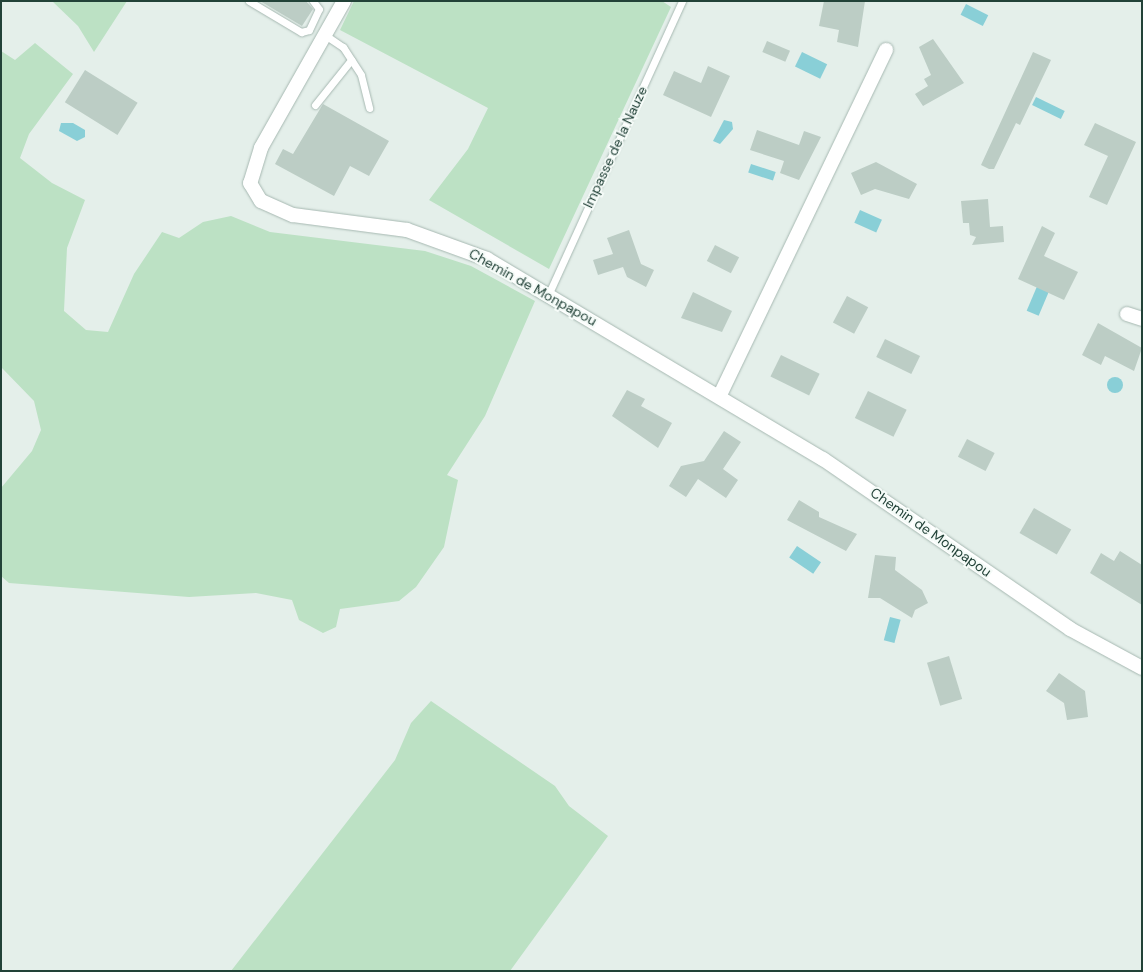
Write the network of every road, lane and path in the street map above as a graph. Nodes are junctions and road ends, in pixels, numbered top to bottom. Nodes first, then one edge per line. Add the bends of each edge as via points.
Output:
1 (249, 1) edge
2 (313, 1) edge
3 (344, 1) edge
4 (682, 1) edge
5 (325, 35) junction
6 (886, 50) dead end
7 (352, 60) junction
8 (315, 105) dead end
9 (368, 108) dead end
10 (549, 293) junction
11 (1127, 314) dead end
12 (1142, 319) edge
13 (720, 396) junction
14 (1142, 668) edge

1 - 2 lane via 301,32 310,30 319,9
3 - 5 street, Chemin de Monpapou
4 - 10 lane, Impasse de la Nauze
5 - 7 lane via 343,46
5 - 10 street, Chemin de Monpapou via 261,148 251,173 253,192 274,209 293,215 392,228 445,241
6 - 13 street
7 - 8 lane
7 - 9 lane via 361,75
10 - 13 street, Chemin de Monpapou
11 - 12 street
13 - 14 street, Chemin de Monpapou via 880,496 1070,629

